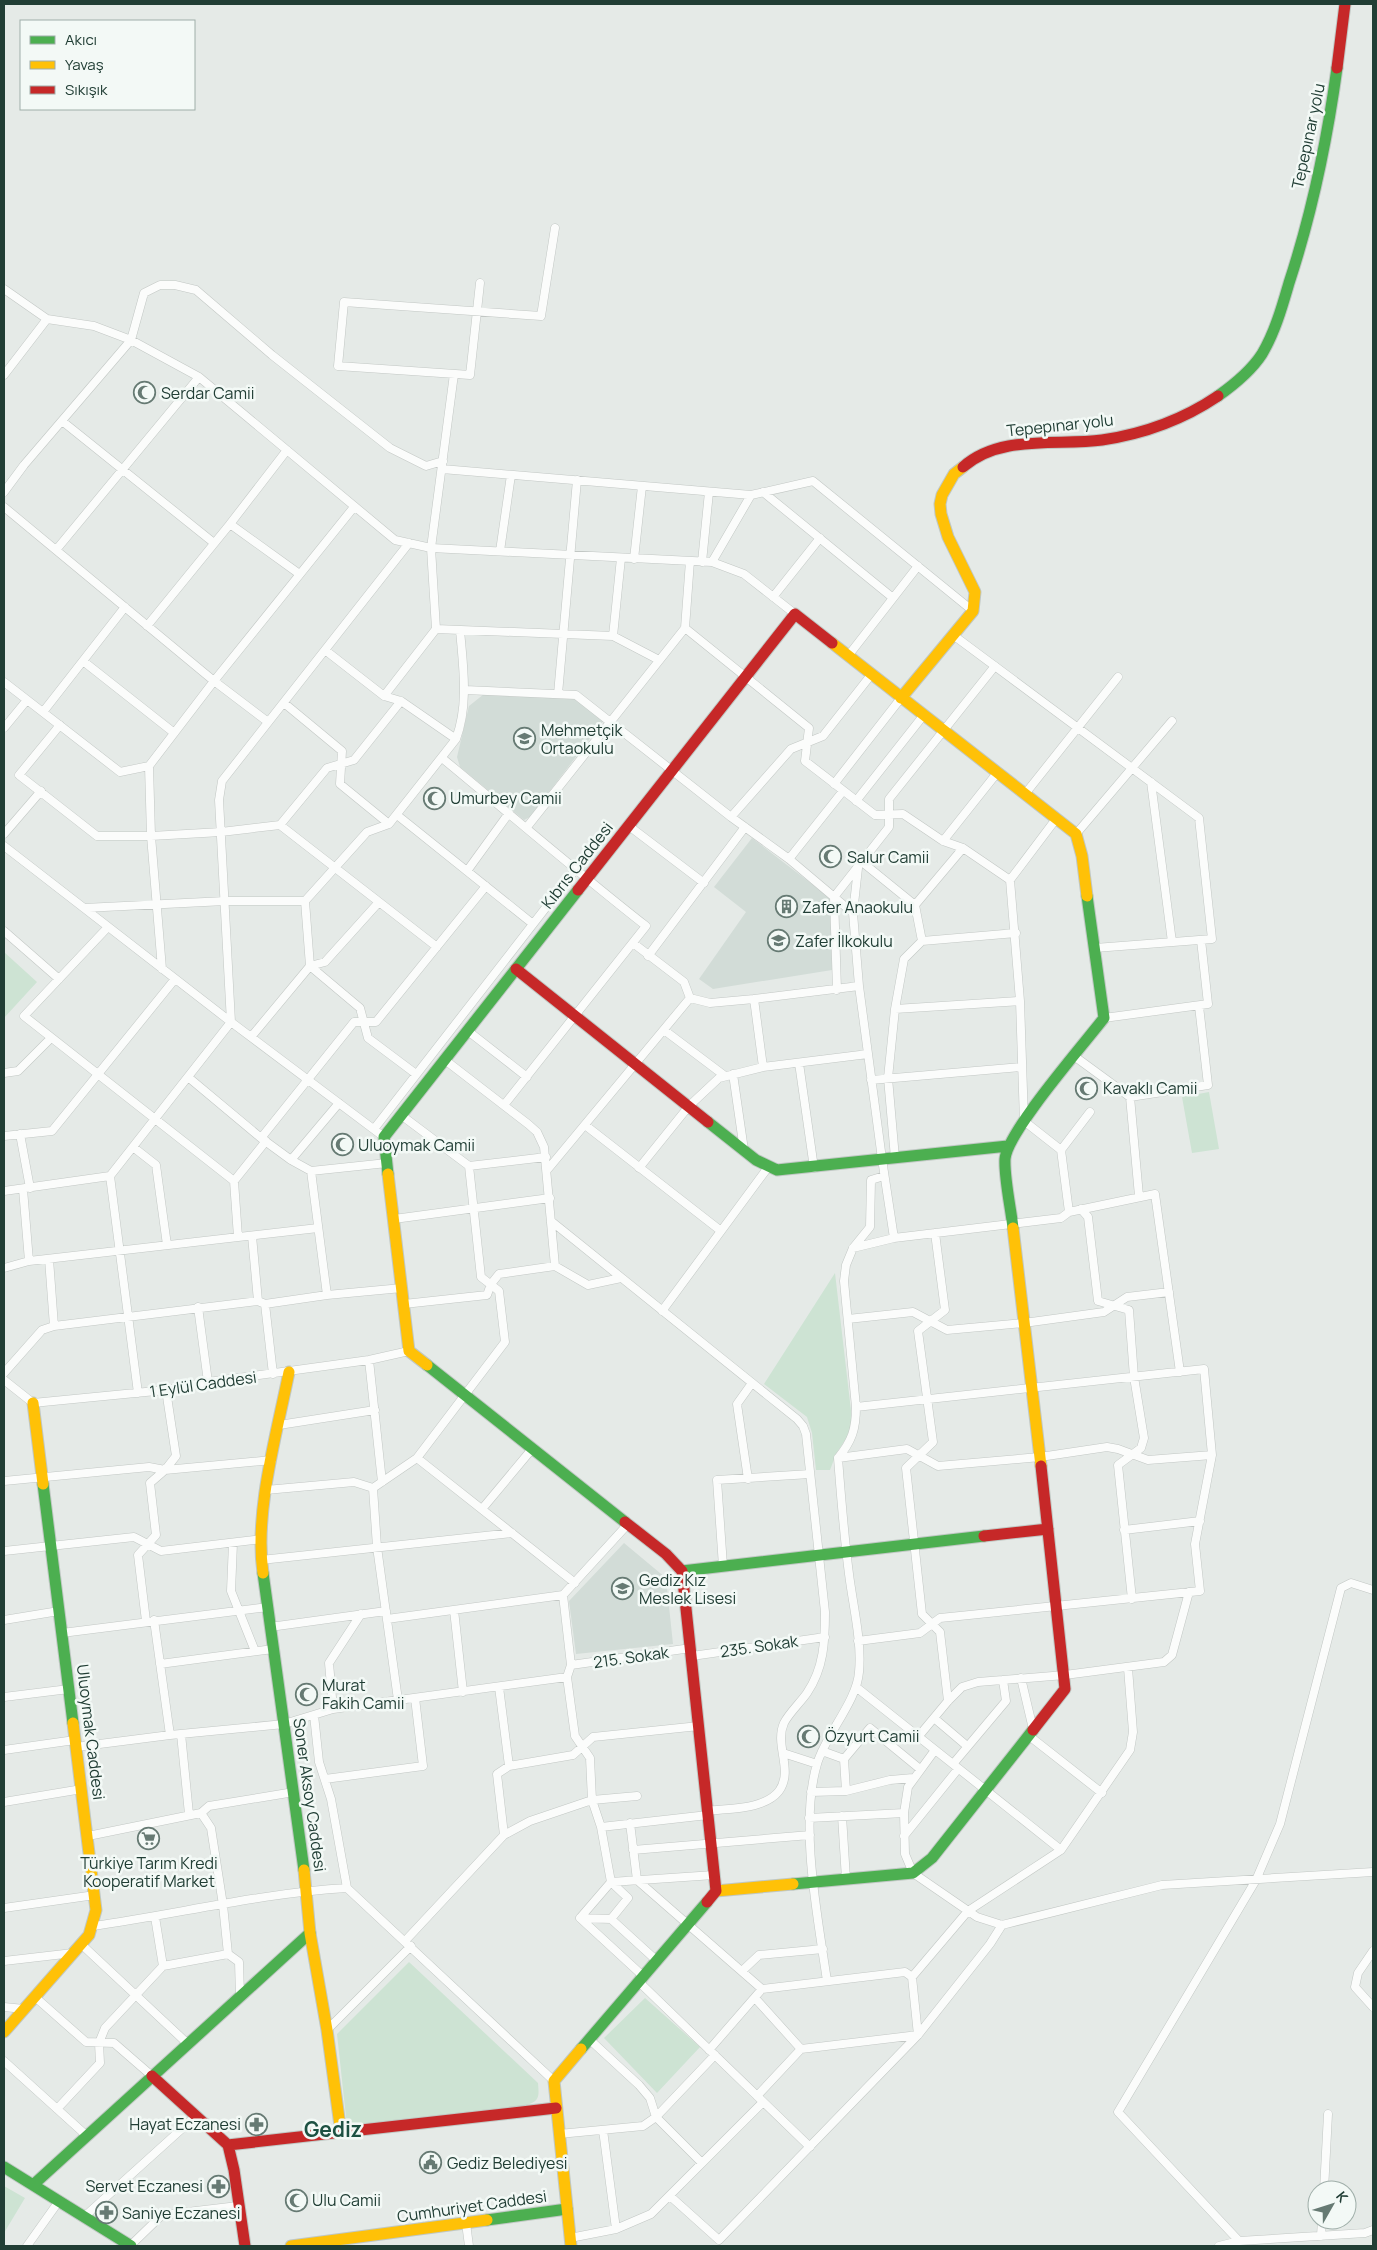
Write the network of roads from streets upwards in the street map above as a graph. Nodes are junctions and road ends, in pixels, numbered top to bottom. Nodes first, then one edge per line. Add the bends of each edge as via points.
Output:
1 (1345, 4) edge
2 (555, 228) dead end
3 (480, 283) dead end
4 (4, 289) edge
5 (476, 311) junction
6 (47, 319) junction
7 (131, 340) junction
8 (5, 371) edge
9 (454, 374) junction
10 (199, 378) junction
11 (62, 421) junction
12 (287, 450) junction
13 (442, 465) junction
14 (123, 470) junction
15 (510, 475) junction
16 (577, 480) junction
17 (642, 486) junction
18 (4, 492) edge
19 (710, 492) junction
20 (763, 492) junction
21 (751, 495) junction
22 (354, 506) junction
23 (4, 507) edge
24 (230, 524) junction
25 (820, 538) junction
26 (214, 543) junction
27 (408, 543) junction
28 (431, 548) junction
29 (56, 550) junction
30 (500, 551) junction
31 (570, 555) junction
32 (621, 558) junction
33 (634, 558) junction
34 (690, 561) junction
35 (702, 562) junction
36 (712, 562) junction
37 (918, 566) junction
38 (298, 573) junction
39 (774, 597) junction
40 (893, 598) junction
41 (125, 607) junction
42 (972, 611) junction
43 (795, 614) junction
44 (147, 626) junction
45 (685, 628) junction
46 (436, 629) junction
47 (460, 630) junction
48 (564, 634) junction
49 (953, 635) junction
50 (614, 636) junction
51 (325, 650) junction
52 (848, 656) junction
53 (659, 660) junction
54 (83, 662) junction
55 (995, 666) junction
56 (871, 675) junction
57 (746, 677) junction
58 (1118, 677) dead end
59 (214, 681) junction
60 (4, 682) edge
61 (465, 690) junction
62 (558, 694) junction
63 (384, 696) junction
64 (901, 698) junction
65 (27, 700) junction
66 (401, 701) junction
67 (284, 703) junction
68 (43, 712) junction
69 (923, 716) junction
70 (611, 721) junction
71 (1172, 721) dead end
72 (268, 722) junction
73 (60, 726) junction
74 (4, 728) edge
75 (1078, 728) junction
76 (174, 732) junction
77 (944, 732) junction
78 (456, 739) junction
79 (807, 742) junction
80 (442, 758) junction
81 (149, 766) junction
82 (341, 766) junction
83 (1133, 769) junction
84 (672, 771) junction
85 (997, 773) junction
86 (1151, 782) junction
87 (834, 784) junction
88 (41, 791) junction
89 (844, 792) junction
90 (1025, 794) junction
91 (856, 801) junction
92 (509, 813) junction
93 (397, 815) junction
94 (889, 815) junction
95 (731, 817) junction
96 (1056, 819) junction
97 (389, 824) junction
98 (280, 826) junction
99 (527, 826) junction
100 (629, 826) junction
101 (746, 827) junction
102 (221, 832) junction
103 (4, 834) edge
104 (1076, 834) junction
105 (152, 836) junction
106 (943, 841) junction
107 (4, 846) edge
108 (963, 848) junction
109 (789, 859) junction
110 (860, 865) junction
111 (334, 868) junction
112 (575, 870) junction
113 (467, 871) junction
114 (587, 880) junction
115 (1010, 880) junction
116 (704, 883) junction
117 (486, 886) junction
118 (834, 897) junction
119 (305, 901) junction
120 (225, 902) junction
121 (379, 902) junction
122 (156, 905) junction
123 (915, 905) junction
124 (84, 908) junction
125 (854, 913) junction
126 (533, 924) junction
127 (108, 927) junction
128 (4, 932) edge
129 (1016, 933) junction
130 (1202, 940) junction
131 (922, 942) junction
132 (1172, 942) junction
133 (633, 944) junction
134 (437, 947) junction
135 (1095, 948) junction
136 (648, 956) junction
137 (310, 966) junction
138 (162, 969) junction
139 (516, 969) junction
140 (59, 979) junction
141 (175, 979) junction
142 (859, 986) junction
143 (837, 990) junction
144 (690, 998) junction
145 (754, 999) junction
146 (1020, 1001) junction
147 (1199, 1006) junction
148 (895, 1009) junction
149 (575, 1016) junction
150 (1104, 1018) junction
151 (231, 1022) junction
152 (366, 1022) junction
153 (664, 1030) junction
154 (468, 1031) junction
155 (252, 1037) junction
156 (51, 1038) junction
157 (868, 1054) junction
158 (1074, 1056) junction
159 (445, 1060) junction
160 (799, 1063) junction
161 (635, 1064) junction
162 (763, 1067) junction
163 (1021, 1067) junction
164 (4, 1073) edge
165 (98, 1074) junction
166 (416, 1074) junction
167 (729, 1075) junction
168 (188, 1077) junction
169 (527, 1077) junction
170 (888, 1078) junction
171 (307, 1079) junction
172 (871, 1080) junction
173 (1130, 1097) junction
174 (339, 1103) junction
175 (504, 1105) junction
176 (689, 1106) junction
177 (1090, 1112) dead end
178 (401, 1115) junction
179 (154, 1119) junction
180 (1024, 1121) junction
181 (584, 1125) junction
182 (374, 1129) junction
183 (20, 1134) junction
184 (4, 1136) edge
185 (384, 1137) junction
186 (263, 1139) junction
187 (133, 1146) junction
188 (1008, 1146) junction
189 (744, 1150) junction
190 (1061, 1150) junction
191 (546, 1157) junction
192 (895, 1158) junction
193 (882, 1159) junction
194 (291, 1160) junction
195 (387, 1163) junction
196 (469, 1166) junction
197 (769, 1166) junction
198 (639, 1168) junction
199 (814, 1168) junction
200 (548, 1169) junction
201 (311, 1172) junction
202 (110, 1176) junction
203 (884, 1176) junction
204 (234, 1181) junction
205 (26, 1189) junction
206 (4, 1191) edge
207 (1139, 1196) junction
208 (550, 1198) junction
209 (474, 1209) junction
210 (1081, 1209) junction
211 (1069, 1212) junction
212 (394, 1219) junction
213 (552, 1221) junction
214 (1012, 1224) junction
215 (318, 1228) junction
216 (721, 1231) junction
217 (935, 1233) junction
218 (252, 1236) junction
219 (238, 1237) junction
220 (894, 1238) junction
221 (167, 1245) junction
222 (853, 1248) junction
223 (120, 1250) junction
224 (49, 1259) junction
225 (29, 1261) junction
226 (555, 1266) junction
227 (4, 1268) edge
228 (621, 1278) junction
229 (491, 1284) junction
230 (402, 1288) junction
231 (1169, 1292) junction
232 (327, 1295) junction
233 (262, 1302) junction
234 (404, 1304) junction
235 (1115, 1305) junction
236 (198, 1307) junction
237 (662, 1311) junction
238 (128, 1316) junction
239 (848, 1319) junction
240 (930, 1321) junction
241 (1024, 1323) junction
242 (54, 1326) junction
243 (409, 1351) junction
244 (369, 1360) junction
245 (289, 1372) junction
246 (1180, 1372) junction
247 (4, 1374) edge
248 (274, 1374) junction
249 (1134, 1377) junction
250 (4, 1380) edge
251 (208, 1382) junction
252 (752, 1383) junction
253 (1032, 1388) junction
254 (166, 1390) junction
255 (138, 1393) junction
256 (465, 1396) junction
257 (928, 1400) junction
258 (33, 1403) junction
259 (856, 1407) junction
260 (375, 1410) junction
261 (279, 1425) junction
262 (532, 1449) junction
263 (1131, 1454) junction
264 (918, 1456) junction
265 (1212, 1456) junction
266 (1040, 1457) junction
267 (417, 1458) junction
268 (838, 1458) junction
269 (272, 1460) junction
270 (165, 1470) junction
271 (810, 1474) junction
272 (42, 1478) junction
273 (748, 1478) junction
274 (4, 1481) edge
275 (382, 1482) junction
276 (373, 1488) junction
277 (266, 1490) junction
278 (482, 1509) junction
279 (1200, 1521) junction
280 (628, 1524) junction
281 (1048, 1528) junction
282 (1124, 1530) junction
283 (512, 1533) junction
284 (262, 1539) junction
285 (233, 1543) junction
286 (916, 1544) junction
287 (148, 1545) junction
288 (52, 1547) junction
289 (377, 1547) junction
290 (4, 1551) edge
291 (846, 1552) junction
292 (818, 1555) junction
293 (261, 1560) junction
294 (723, 1566) junction
295 (682, 1571) junction
296 (575, 1583) junction
297 (1373, 1590) edge
298 (1189, 1592) junction
299 (563, 1596) junction
300 (1132, 1598) junction
301 (1057, 1606) junction
302 (268, 1607) junction
303 (238, 1610) junction
304 (454, 1610) junction
305 (60, 1611) junction
306 (361, 1614) junction
307 (386, 1615) junction
308 (4, 1620) edge
309 (150, 1621) junction
310 (933, 1624) junction
311 (270, 1627) junction
312 (62, 1633) junction
313 (825, 1637) junction
314 (858, 1641) junction
315 (274, 1649) junction
316 (255, 1651) junction
317 (692, 1652) junction
318 (160, 1664) junction
319 (571, 1665) junction
320 (1128, 1668) junction
321 (1066, 1675) junction
322 (567, 1677) junction
323 (1020, 1678) junction
324 (1003, 1680) junction
325 (499, 1687) junction
326 (856, 1688) junction
327 (69, 1689) junction
328 (463, 1692) junction
329 (4, 1697) edge
330 (415, 1698) junction
331 (398, 1700) junction
332 (948, 1701) junction
333 (333, 1709) junction
334 (314, 1715) junction
335 (934, 1718) junction
336 (284, 1724) junction
337 (699, 1726) junction
338 (1031, 1732) junction
339 (181, 1734) junction
340 (170, 1735) junction
341 (918, 1737) junction
342 (76, 1743) junction
343 (968, 1746) junction
344 (582, 1747) junction
345 (4, 1750) edge
346 (935, 1750) junction
347 (822, 1751) junction
348 (783, 1753) junction
349 (844, 1759) junction
350 (817, 1764) junction
351 (510, 1766) junction
352 (956, 1766) junction
353 (920, 1769) junction
354 (914, 1778) junction
355 (325, 1779) junction
356 (82, 1790) junction
357 (985, 1790) junction
358 (846, 1791) junction
359 (294, 1792) junction
360 (811, 1792) junction
361 (1102, 1793) junction
362 (638, 1796) dead end
363 (592, 1800) junction
364 (4, 1802) edge
365 (201, 1812) junction
366 (707, 1813) junction
367 (904, 1813) junction
368 (189, 1814) junction
369 (842, 1816) junction
370 (809, 1818) junction
371 (630, 1823) junction
372 (601, 1826) junction
373 (810, 1835) junction
374 (88, 1836) junction
375 (504, 1836) junction
376 (904, 1836) junction
377 (710, 1844) junction
378 (633, 1850) junction
379 (1061, 1850) junction
380 (1373, 1872) edge
381 (913, 1873) junction
382 (714, 1875) junction
383 (637, 1880) junction
384 (846, 1880) junction
385 (1256, 1880) junction
386 (611, 1882) junction
387 (814, 1882) junction
388 (347, 1888) junction
389 (307, 1890) junction
390 (716, 1891) junction
391 (95, 1895) junction
392 (223, 1905) junction
393 (4, 1908) edge
394 (968, 1911) junction
395 (155, 1917) junction
396 (580, 1918) junction
397 (611, 1919) junction
398 (688, 1924) junction
399 (1002, 1925) junction
400 (93, 1926) junction
401 (310, 1933) junction
402 (408, 1944) junction
403 (77, 1949) junction
404 (823, 1949) junction
405 (1373, 1951) edge
406 (228, 1954) junction
407 (656, 1960) junction
408 (4, 1962) edge
409 (163, 1966) junction
410 (742, 1972) junction
411 (912, 1977) junction
412 (641, 1979) junction
413 (827, 1981) junction
414 (762, 1989) junction
415 (135, 1995) junction
416 (240, 1996) junction
417 (35, 1997) junction
418 (755, 1998) junction
419 (1373, 2006) edge
420 (4, 2007) edge
421 (24, 2009) junction
422 (327, 2030) junction
423 (4, 2032) edge
424 (918, 2035) junction
425 (589, 2039) junction
426 (99, 2042) junction
427 (188, 2044) junction
428 (802, 2049) junction
429 (712, 2052) junction
430 (4, 2061) edge
431 (152, 2076) junction
432 (554, 2080) junction
433 (757, 2096) junction
434 (763, 2102) junction
435 (556, 2108) junction
436 (57, 2109) junction
437 (1328, 2114) dead end
438 (196, 2116) junction
439 (656, 2117) junction
440 (603, 2130) junction
441 (341, 2133) junction
442 (559, 2134) junction
443 (87, 2136) junction
444 (228, 2145) junction
445 (810, 2147) junction
446 (702, 2163) junction
447 (4, 2167) edge
448 (1325, 2180) edge
449 (33, 2185) junction
450 (670, 2196) junction
451 (59, 2201) junction
452 (238, 2206) junction
453 (567, 2209) junction
454 (84, 2217) junction
455 (466, 2223) junction
456 (616, 2229) junction
457 (1321, 2230) edge
458 (1373, 2230) edge
459 (1321, 2236) junction
460 (1239, 2241) junction
461 (571, 2242) edge
462 (316, 2245) edge
463 (27, 2246) edge
464 (131, 2246) edge
465 (245, 2246) edge
466 (291, 2246) edge
467 (469, 2246) edge
468 (1219, 2246) edge

1 - 42 street, Tepepınar yolu via 1335,89 1299,253 1276,321 1260,356 1236,382 1199,408 1150,429 1101,440 1011,444 974,456 956,472 941,496 940,516 976,595
2 - 5 street via 542,316
3 - 5 street
4 - 6 street
5 - 9 street via 470,375
5 - 9 street via 344,302 338,366
6 - 7 street via 94,326
6 - 8 street
7 - 10 street
7 - 11 street
7 - 13 street via 144,293 160,285 196,290 390,448 426,466
9 - 13 street
10 - 12 street
10 - 14 street
11 - 14 street
11 - 18 street
12 - 22 street
12 - 24 street
13 - 15 street
13 - 28 street
14 - 26 street
14 - 29 street
15 - 16 street
15 - 30 street
16 - 17 street
16 - 31 street
17 - 19 street
17 - 33 street
19 - 21 street
19 - 35 street
20 - 21 street
20 - 25 street
20 - 37 street via 813,481
21 - 36 street
22 - 27 street via 395,540
22 - 38 street
23 - 29 street
24 - 26 street
24 - 38 street
25 - 39 street
25 - 40 street
26 - 44 street
27 - 28 street
27 - 51 street
28 - 30 street
28 - 46 street
29 - 41 street
30 - 31 street
31 - 32 street
31 - 48 street
32 - 33 street
32 - 50 street
33 - 34 street
34 - 35 street
34 - 45 street
35 - 36 street
36 - 39 street via 744,574
37 - 40 street
37 - 42 street
38 - 59 street
39 - 43 street
40 - 52 street
41 - 44 street
41 - 54 street
42 - 49 street
43 - 52 street
43 - 57 street, Kıbrıs Caddesi
44 - 59 street
45 - 53 street
45 - 57 street
46 - 47 street
46 - 63 street
47 - 48 street
47 - 61 street
48 - 50 street
48 - 62 street
49 - 55 street
49 - 64 street
50 - 53 street
51 - 63 street
51 - 67 street
52 - 56 street
53 - 70 street
54 - 68 street
54 - 76 street
55 - 75 street
55 - 77 street
56 - 64 street
56 - 79 street via 823,736
57 - 79 street via 809,728
57 - 84 street, Kıbrıs Caddesi
58 - 75 street
59 - 72 street
59 - 76 street
60 - 65 street
61 - 62 street
61 - 78 street
62 - 70 street via 576,696
63 - 66 street
64 - 69 street
64 - 87 street
65 - 68 street
65 - 74 street
66 - 78 street
66 - 82 street via 354,760
67 - 72 street
67 - 82 street via 342,750
68 - 73 street
69 - 77 street
69 - 91 street
70 - 84 street
70 - 99 street
71 - 83 street
72 - 102 street via 222,781
73 - 81 street via 120,772
73 - 88 street via 19,775
75 - 83 street
75 - 90 street
76 - 81 street
77 - 85 street
77 - 94 street via 889,799
78 - 80 street
79 - 87 street via 805,761
79 - 95 street via 791,749
80 - 92 street
80 - 93 street
81 - 105 street
82 - 97 street via 340,784
82 - 98 street via 327,768
83 - 86 street
83 - 104 street
84 - 95 street
84 - 100 street, Kıbrıs Caddesi
85 - 90 street
85 - 106 street
86 - 130 street via 1199,818 1212,939
86 - 132 street
87 - 89 street
88 - 103 street
88 - 105 street via 97,836
89 - 91 street
89 - 109 street
90 - 96 street
91 - 94 street via 875,815
92 - 99 street
92 - 113 street
93 - 97 street
93 - 113 street
94 - 106 street via 903,814
94 - 110 street via 889,826
95 - 101 street
96 - 104 street
96 - 115 street
97 - 111 street via 367,832
98 - 102 street
98 - 111 street
99 - 112 street
100 - 114 street, Kıbrıs Caddesi
100 - 116 street
101 - 109 street
101 - 116 street
102 - 105 street
102 - 120 street
104 - 135 street
105 - 122 street
106 - 108 street
107 - 124 street
108 - 115 street
108 - 123 street
109 - 118 street
110 - 118 street
110 - 123 street
110 - 125 street
111 - 119 street
111 - 121 street
112 - 114 street
112 - 126 street
113 - 117 street
114 - 133 street via 646,926
114 - 139 street, Kıbrıs Caddesi
115 - 129 street
116 - 136 street
117 - 126 street
117 - 134 street
118 - 125 street
118 - 143 street
119 - 120 street
119 - 137 street
120 - 122 street
120 - 151 street
121 - 134 street
121 - 137 street via 325,962
122 - 124 street
122 - 138 street
123 - 131 street
124 - 127 street
125 - 142 street
126 - 166 street
127 - 138 street
127 - 140 street
128 - 140 street
129 - 131 street
129 - 146 street
130 - 132 street
130 - 147 street via 1208,1004
131 - 148 street via 904,959
132 - 135 street
133 - 136 street
133 - 149 street
134 - 152 street via 376,1022
135 - 150 street
136 - 144 street via 684,982
137 - 152 street via 360,1008
137 - 155 street
138 - 141 street
139 - 149 street
139 - 154 street, Kıbrıs Caddesi
140 - 156 street via 24,1016
141 - 151 street
141 - 165 street
142 - 143 street
142 - 157 street
143 - 145 street
144 - 145 street via 710,1002
144 - 153 street
145 - 162 street
146 - 148 street
146 - 163 street
147 - 150 street
147 - 173 street via 1208,1085
148 - 170 street
149 - 161 street
149 - 169 street
150 - 158 street
151 - 155 street
151 - 168 street
152 - 166 street via 368,1038
152 - 171 street via 354,1022
153 - 161 street
153 - 167 street
154 - 159 street, Kıbrıs Caddesi
154 - 169 street
155 - 171 street
156 - 164 street via 18,1071
156 - 165 street
157 - 160 street
157 - 172 street
158 - 173 street
158 - 180 street
159 - 175 street
159 - 178 street, Kıbrıs Caddesi
160 - 162 street
160 - 199 street
161 - 176 street
161 - 181 street
162 - 167 street
163 - 170 street
163 - 180 street
165 - 179 street
165 - 183 street via 52,1131
166 - 182 street
167 - 176 street via 708,1086
167 - 189 street
168 - 179 street
168 - 186 street
169 - 175 street
170 - 172 street
170 - 192 street
171 - 174 street
171 - 186 street
172 - 193 street
173 - 207 street
174 - 182 street
174 - 194 street
175 - 191 street via 537,1132
176 - 189 street
176 - 198 street
177 - 190 street
178 - 185 street, Kıbrıs Caddesi
178 - 196 street
179 - 187 street
179 - 204 street
180 - 188 street
180 - 190 street
181 - 198 street
181 - 200 street
182 - 185 street
183 - 184 street
183 - 205 street
185 - 195 street
186 - 194 street
186 - 204 street
187 - 202 street
187 - 221 street via 156,1165
188 - 192 street
188 - 214 street via 1005,1160
189 - 197 street
190 - 211 street
191 - 196 street
191 - 200 street
192 - 193 street
193 - 199 street
193 - 203 street
194 - 201 street
195 - 201 street
195 - 212 street
196 - 209 street
197 - 199 street via 777,1170
197 - 216 street
198 - 216 street
200 - 208 street
201 - 215 street
202 - 205 street
202 - 223 street
203 - 220 street
203 - 222 street via 871,1180 870,1227
204 - 219 street
205 - 206 street
205 - 225 street
207 - 210 street
207 - 231 street via 1155,1194
208 - 209 street
208 - 213 street
209 - 212 street
209 - 229 street via 481,1277
210 - 211 street
210 - 235 street via 1088,1217 1098,1300
211 - 214 street via 1062,1218
212 - 230 street
213 - 226 street
213 - 228 street
214 - 217 street
214 - 241 street
215 - 218 street
215 - 232 street
216 - 237 street
217 - 220 street
217 - 240 street via 945,1310
218 - 219 street
218 - 233 street
219 - 221 street
220 - 222 street
221 - 223 street
222 - 239 street via 844,1281
223 - 224 street
223 - 238 street
224 - 225 street
224 - 242 street
225 - 227 street
226 - 228 street via 588,1285
226 - 229 street via 499,1274
228 - 237 street
229 - 234 street via 487,1295
229 - 256 street via 499,1291 505,1342
230 - 232 street
230 - 234 street
231 - 235 street via 1127,1297
231 - 246 street
232 - 233 street
233 - 236 street
233 - 248 street
234 - 243 street
235 - 241 street via 1104,1312
235 - 249 street via 1129,1310
236 - 238 street
236 - 251 street
237 - 252 street
238 - 242 street
238 - 255 street
239 - 240 street via 913,1312
239 - 259 street
240 - 241 street via 947,1330
240 - 257 street via 918,1331
241 - 253 street
242 - 247 street via 42,1330
243 - 244 street, 1 Eylül Caddesi
243 - 256 street
244 - 245 street, 1 Eylül Caddesi
244 - 260 street
245 - 248 street, 1 Eylül Caddesi
245 - 261 street, Soner Aksoy Caddesi
246 - 249 street
246 - 265 street via 1204,1369
248 - 251 street, 1 Eylül Caddesi
249 - 253 street
249 - 263 street via 1144,1438 1143,1445
250 - 258 street
251 - 254 street, 1 Eylül Caddesi
252 - 271 street via 803,1426
252 - 273 street via 737,1404
253 - 257 street
253 - 266 street
254 - 255 street, 1 Eylül Caddesi
254 - 270 street via 176,1456
255 - 258 street, 1 Eylül Caddesi
256 - 262 street
256 - 267 street
257 - 259 street
257 - 264 street via 933,1442
258 - 272 street, Uluoymak Caddesi
259 - 268 street via 856,1427
260 - 261 street
260 - 275 street
261 - 269 street, Soner Aksoy Caddesi
262 - 278 street
262 - 280 street
263 - 265 street via 1148,1460
263 - 266 street via 1107,1447
263 - 282 street via 1118,1465
264 - 266 street via 938,1466
264 - 268 street via 907,1449
264 - 286 street via 906,1468
265 - 279 street
266 - 281 street
267 - 275 street
267 - 278 street
268 - 291 street
269 - 270 street
269 - 277 street, Soner Aksoy Caddesi
270 - 272 street via 149,1467
270 - 287 street via 150,1483 156,1535
271 - 273 street
271 - 292 street
272 - 274 street
272 - 288 street, Uluoymak Caddesi
273 - 294 street via 717,1480
275 - 276 street
276 - 277 street via 354,1482
276 - 289 street
277 - 284 street, Soner Aksoy Caddesi
278 - 283 street
279 - 282 street
279 - 298 street via 1195,1544 1200,1591
280 - 295 street
280 - 296 street
281 - 286 street
281 - 301 street
282 - 300 street
283 - 289 street
283 - 296 street
284 - 285 street
284 - 293 street, Soner Aksoy Caddesi
285 - 287 street via 161,1551
285 - 303 street via 231,1591
286 - 291 street
286 - 310 street via 922,1614
287 - 288 street via 134,1537
287 - 309 street via 138,1555
288 - 290 street
288 - 305 street, Uluoymak Caddesi
289 - 293 street
289 - 307 street
291 - 292 street
291 - 314 street
292 - 294 street
292 - 313 street
293 - 302 street, Soner Aksoy Caddesi
294 - 295 street
295 - 317 street
296 - 299 street
297 - 385 street via 1351,1583 1341,1588 1280,1824
298 - 300 street
298 - 320 street via 1172,1655 1164,1662
299 - 304 street
299 - 319 street
300 - 301 street
301 - 310 street via 940,1618
301 - 321 street
302 - 303 street
302 - 311 street, Soner Aksoy Caddesi
303 - 309 street
303 - 316 street
304 - 307 street
304 - 328 street
305 - 308 street
305 - 312 street, Uluoymak Caddesi
306 - 307 street
306 - 311 street
306 - 333 street via 329,1662
307 - 331 street
309 - 312 street
309 - 318 street
310 - 314 street via 920,1633
310 - 332 street via 940,1632
311 - 315 street, Soner Aksoy Caddesi
312 - 327 street, Uluoymak Caddesi
313 - 317 street, 235. Sokak
313 - 348 street via 819,1671 784,1723
314 - 326 street via 860,1672
315 - 316 street
315 - 336 street, Soner Aksoy Caddesi
316 - 318 street
317 - 319 street, 215. Sokak
317 - 337 street
318 - 340 street
319 - 322 street
320 - 321 street
320 - 361 street via 1133,1732 1130,1750
321 - 323 street
321 - 338 street via 1065,1689
322 - 325 street
322 - 344 street via 575,1736
323 - 324 street
323 - 338 street
324 - 332 street via 962,1687
324 - 343 street via 1006,1701
325 - 328 street
325 - 351 street
326 - 341 street
326 - 347 street
327 - 329 street
327 - 342 street, Uluoymak Caddesi
328 - 330 street
330 - 331 street
330 - 355 street via 423,1766
331 - 333 street
332 - 335 street
333 - 334 street
334 - 336 street
334 - 355 street via 319,1762
335 - 341 street
335 - 343 street
336 - 339 street
336 - 359 street, Soner Aksoy Caddesi
337 - 344 street via 593,1737
337 - 366 street
338 - 357 street
338 - 361 street
339 - 340 street
339 - 368 street
340 - 342 street
341 - 346 street
342 - 345 street
342 - 356 street, Uluoymak Caddesi
343 - 352 street
344 - 351 street via 573,1755
344 - 363 street via 590,1758
346 - 352 street
346 - 353 street
347 - 349 street
347 - 350 street
348 - 350 street
348 - 366 street via 784,1782 770,1799
349 - 353 street via 870,1728
349 - 358 street
350 - 360 street
351 - 375 street via 497,1774
352 - 357 street
352 - 376 street
353 - 354 street
354 - 358 street via 890,1780
354 - 367 street via 908,1787
355 - 388 street via 332,1799
356 - 364 street
356 - 374 street, Uluoymak Caddesi
357 - 379 street
357 - 381 street via 932,1858
358 - 360 street
359 - 365 street via 208,1806
359 - 389 street, Soner Aksoy Caddesi
360 - 370 street
361 - 379 street
362 - 363 street
363 - 372 street
363 - 375 street via 530,1821
365 - 368 street
365 - 392 street via 211,1828
366 - 371 street
366 - 377 street
367 - 369 street
367 - 376 street
368 - 374 street
369 - 370 street
369 - 384 street
370 - 373 street
371 - 372 street
371 - 378 street
372 - 386 street
373 - 377 street
373 - 387 street
374 - 391 street, Uluoymak Caddesi
375 - 402 street
376 - 381 street via 905,1854
377 - 378 street
377 - 382 street
378 - 383 street
379 - 394 street
380 - 385 street
381 - 384 street
381 - 394 street
382 - 383 street
382 - 390 street
383 - 386 street
383 - 398 street
384 - 387 street
385 - 399 street via 1162,1885
385 - 460 street via 1118,2112
386 - 396 street
386 - 397 street via 628,1898
387 - 390 street
387 - 404 street
388 - 389 street
388 - 402 street
389 - 392 street
389 - 401 street, Soner Aksoy Caddesi
390 - 398 street
391 - 393 street
391 - 400 street, Uluoymak Caddesi
392 - 395 street
392 - 406 street
394 - 399 street
394 - 411 street
395 - 400 street
395 - 409 street
396 - 397 street
396 - 412 street
397 - 407 street
398 - 407 street
398 - 410 street
399 - 424 street
400 - 403 street
401 - 416 street
401 - 422 street, Soner Aksoy Caddesi
402 - 422 street
402 - 432 street
403 - 408 street
403 - 415 street
403 - 417 street
404 - 410 street via 759,1955
404 - 413 street
405 - 419 street via 1358,1973 1355,1987
406 - 409 street
406 - 416 street via 239,1962
407 - 412 street
409 - 415 street
410 - 414 street
411 - 413 street via 905,1972
411 - 424 street
412 - 425 street
412 - 429 street
413 - 414 street
414 - 418 street
415 - 426 street via 105,2028
415 - 427 street
416 - 427 street
417 - 421 street
417 - 426 street via 86,2042
418 - 428 street
418 - 429 street
420 - 421 street
421 - 423 street
422 - 441 street, Soner Aksoy Caddesi
424 - 428 street
424 - 445 street
425 - 432 street
425 - 439 street via 650,2098
426 - 431 street via 114,2043
426 - 436 street via 100,2063
427 - 431 street
428 - 433 street
429 - 433 street
429 - 439 street
430 - 436 street
431 - 438 street
431 - 443 street
432 - 435 street
433 - 434 street
434 - 445 street
434 - 446 street
435 - 441 street
435 - 442 street
436 - 443 street
437 - 448 street
438 - 444 street
438 - 454 street
439 - 440 street via 643,2126
439 - 446 street
440 - 442 street
440 - 456 street
441 - 444 street
442 - 453 street
443 - 449 street
444 - 452 street
445 - 450 street via 720,2240
446 - 450 street
447 - 449 street
449 - 451 street
450 - 456 street via 651,2214
451 - 454 street
451 - 463 street
452 - 464 street via 162,2215
452 - 465 street
453 - 455 street, Cumhuriyet Caddesi
453 - 461 street
454 - 464 street
455 - 462 street, Cumhuriyet Caddesi
455 - 467 street
456 - 461 street
457 - 459 street
458 - 459 street
459 - 460 street
460 - 468 street
462 - 466 street, Cumhuriyet Caddesi

